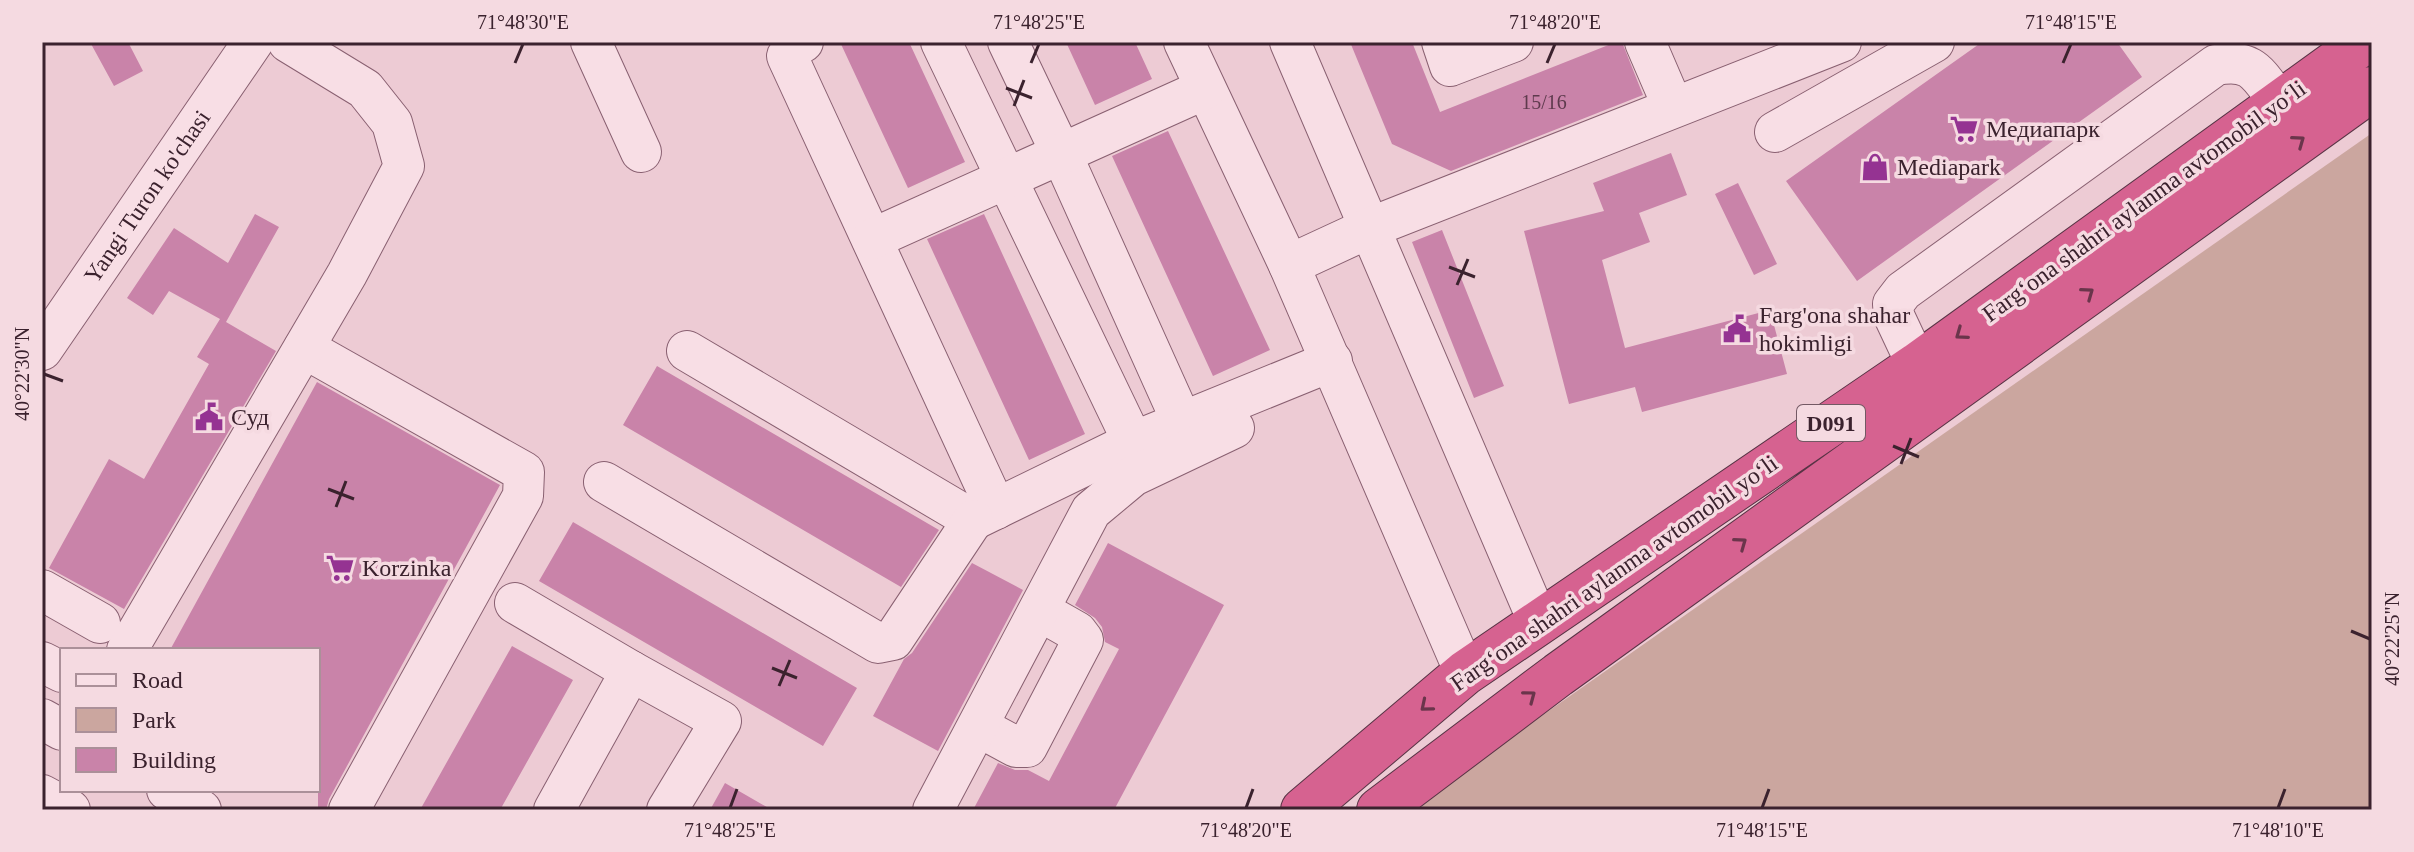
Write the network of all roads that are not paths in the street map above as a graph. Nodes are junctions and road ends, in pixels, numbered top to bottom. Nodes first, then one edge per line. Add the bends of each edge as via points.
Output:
1 (253, 42) edge
2 (288, 42) edge
3 (591, 42) edge
4 (803, 42) edge
5 (941, 42) edge
6 (1008, 42) edge
7 (1184, 42) edge
8 (1290, 42) edge
9 (1442, 42) edge
10 (1513, 42) edge
11 (1645, 42) edge
12 (1841, 42) edge
13 (1926, 44) edge
14 (2344, 48) edge
15 (2208, 54) edge
16 (1205, 89) junction
17 (2372, 89) edge
18 (2280, 103) junction
19 (1673, 107) junction
20 (1775, 132) dead end
21 (641, 152) dead end
22 (1061, 153) junction
23 (1007, 178) junction
24 (1369, 228) junction
25 (872, 239) junction
26 (1289, 265) junction
27 (2021, 316) junction
28 (304, 348) junction
29 (42, 350) edge
30 (687, 351) dead end
31 (1917, 365) junction
32 (1335, 370) junction
33 (1182, 422) junction
34 (1133, 442) junction
35 (604, 482) dead end
36 (984, 514) junction
37 (42, 590) edge
38 (515, 603) dead end
39 (1538, 621) junction
40 (114, 637) edge
41 (42, 662) edge
42 (60, 671) edge
43 (631, 671) junction
44 (1465, 673) junction
45 (42, 719) edge
46 (60, 729) edge
47 (170, 792) edge
48 (42, 795) edge
49 (70, 810) edge
50 (201, 810) edge
51 (349, 810) edge
52 (554, 810) edge
53 (667, 810) edge
54 (933, 810) edge
55 (1303, 810) edge
56 (1379, 810) edge

1 - 29 street, Yangi Turon ko'chasi
2 - 28 street via 365,89 392,123 404,166
3 - 21 street
4 - 25 street via 787,56
5 - 23 street
6 - 22 street
7 - 16 street
8 - 24 street
9 - 10 street via 1450,66
11 - 19 street
12 - 19 street
13 - 20 street
14 - 18 highway, Fargʻona shahri aylanma avtomobil yoʻli / D091
15 - 18 street via 2252,67
15 - 31 street via 1903,291 1893,304 1894,316
16 - 22 street
16 - 26 street
27 -> 17 highway, Fargʻona shahri aylanma avtomobil yoʻli / D091
18 - 27 highway, Fargʻona shahri aylanma avtomobil yoʻli / D091
19 - 24 street
22 - 23 street
22 - 33 street
23 - 25 street
23 - 34 street
24 - 26 street
24 - 39 street
25 - 36 street
26 - 32 street
27 -> 31 highway, Fargʻona shahri aylanma avtomobil yoʻli / D091
56 -> 27 highway, Fargʻona shahri aylanma avtomobil yoʻli / D091
28 - 40 street
28 - 51 street via 524,472 523,496
30 - 36 street
31 - 39 highway, Fargʻona shahri aylanma avtomobil yoʻli / D091
32 - 33 street
32 - 44 street
32 - 54 street via 1133,476 1091,511
33 - 34 street
34 - 36 street
35 - 36 street via 878,643 893,640
37 - 40 street
38 - 43 street
39 - 44 highway, Fargʻona shahri aylanma avtomobil yoʻli / D091
41 - 42 street
43 - 52 street
43 - 53 street via 721,721
44 -> 55 highway, Fargʻona shahri aylanma avtomobil yoʻli / D091
45 - 46 street
47 - 50 street
48 - 49 street

